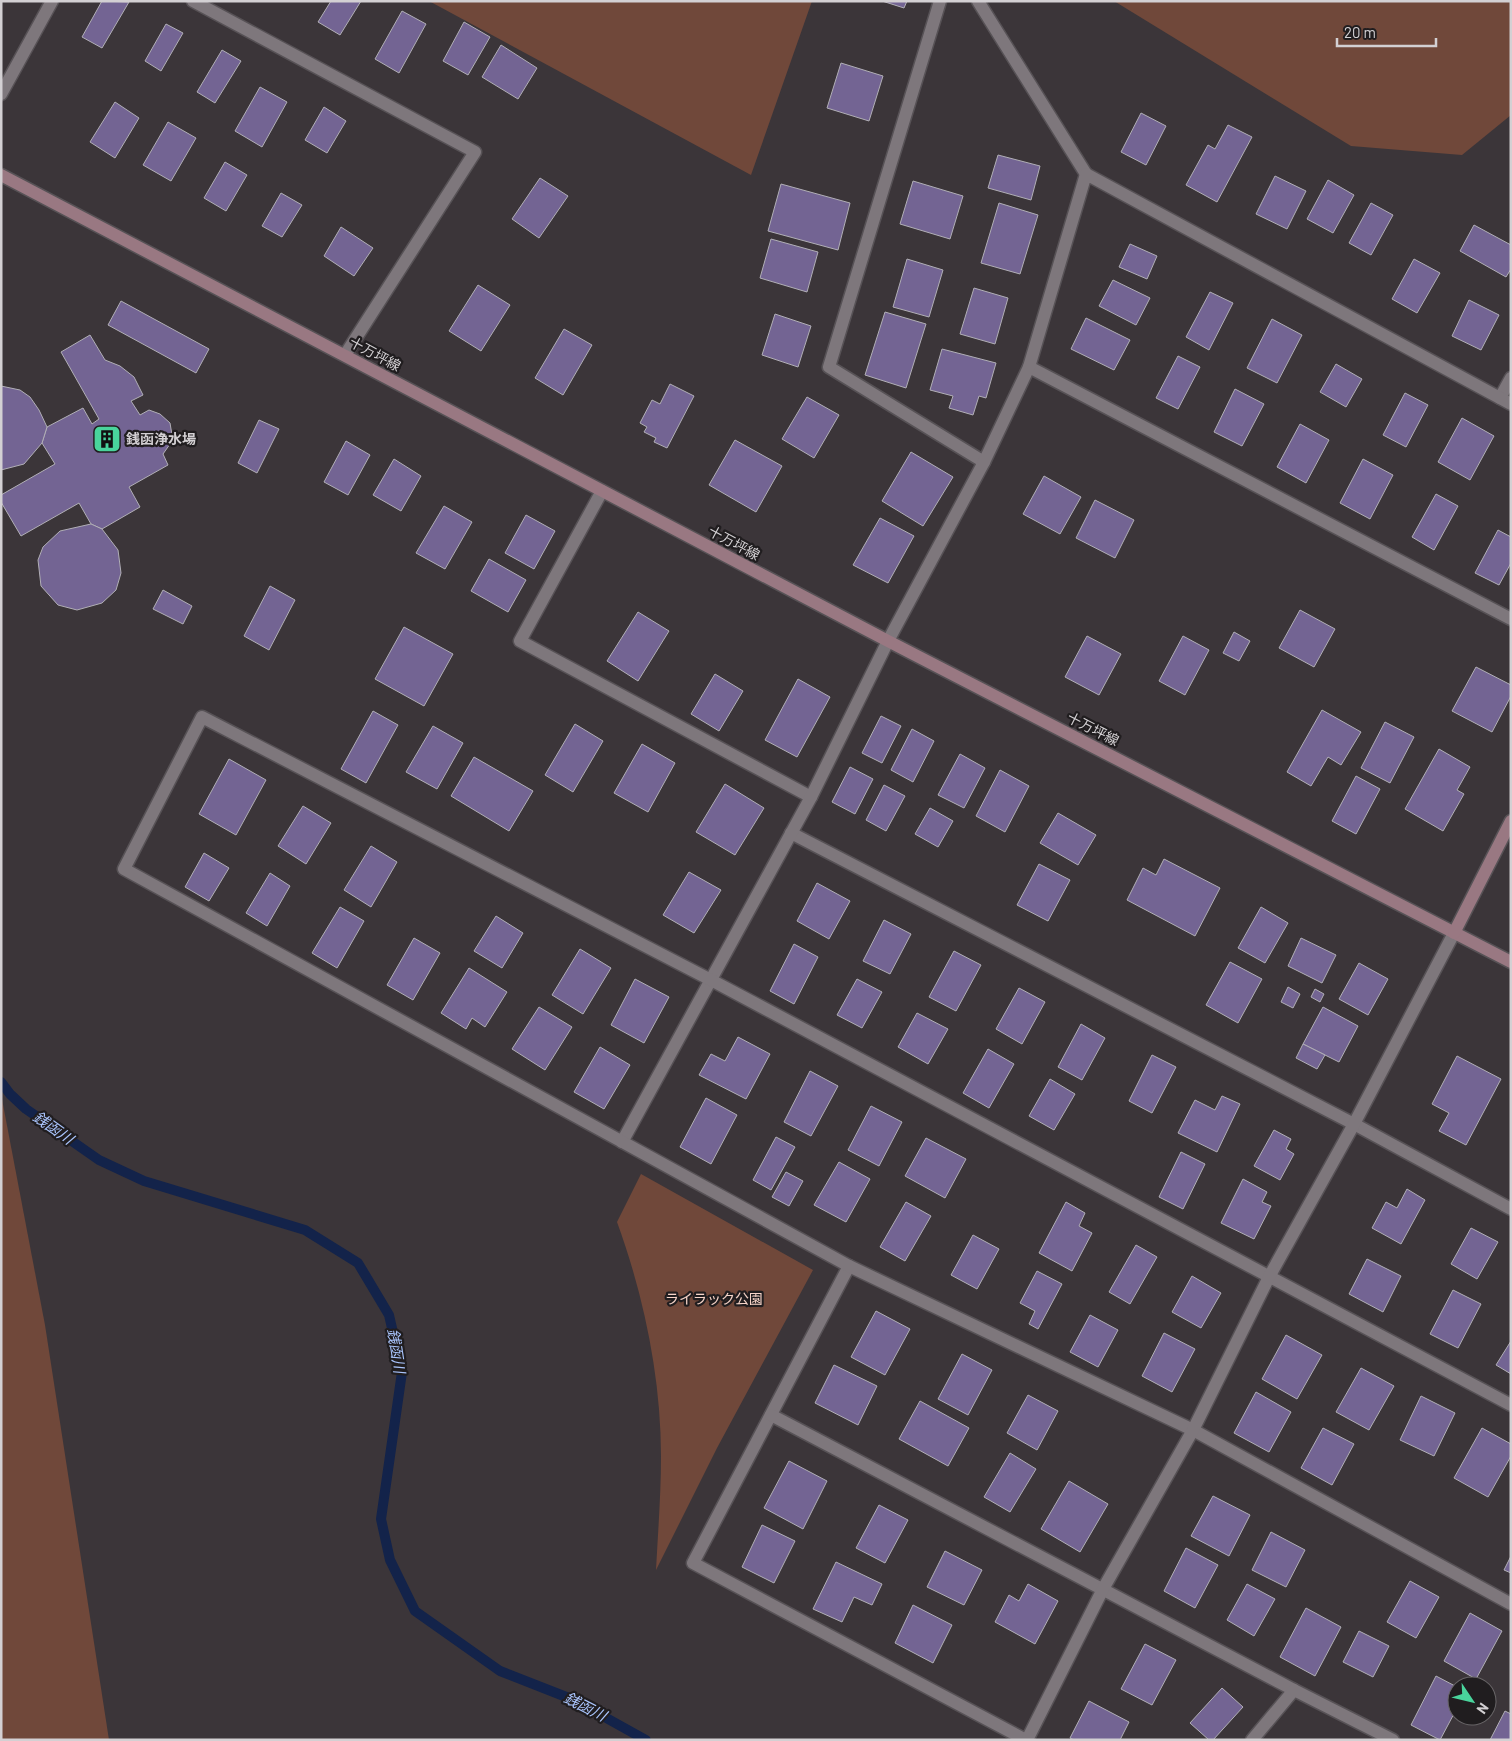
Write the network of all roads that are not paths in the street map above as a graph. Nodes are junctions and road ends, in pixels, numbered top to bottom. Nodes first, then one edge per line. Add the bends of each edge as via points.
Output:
1 (52, 1) edge
2 (193, 1) edge
3 (940, 1) edge
4 (978, 1) edge
5 (1, 94) edge
6 (1086, 174) junction
7 (1, 175) edge
8 (345, 355) junction
9 (1029, 367) junction
10 (1511, 378) edge
11 (1506, 401) edge
12 (984, 462) junction
13 (602, 491) junction
14 (1511, 619) edge
15 (888, 641) junction
16 (811, 797) junction
17 (1511, 821) edge
18 (791, 833) junction
19 (1454, 933) junction
20 (1511, 962) edge
21 (711, 980) junction
22 (1354, 1124) junction
23 (622, 1142) junction
24 (1511, 1209) edge
25 (849, 1266) junction
26 (1269, 1277) junction
27 (1511, 1405) edge
28 (771, 1415) junction
29 (1193, 1430) junction
30 (1103, 1589) junction
31 (1511, 1604) edge
32 (1294, 1690) junction
33 (1027, 1740) edge
34 (1252, 1740) edge
35 (1393, 1740) edge

1 - 5 street
2 - 8 street via 475,152
3 - 12 street via 829,367
4 - 6 street
6 - 9 street
6 - 11 street
7 - 8 street, 十万坪線
8 - 13 street, 十万坪線
9 - 12 street
9 - 14 street
10 - 11 street
12 - 15 street
13 - 15 street, 十万坪線
13 - 16 street via 520,641
15 - 16 street
15 - 19 street, 十万坪線
16 - 18 street
17 - 19 street
18 - 21 street
18 - 22 street
19 - 20 street, 十万坪線
19 - 22 street
21 - 23 street
21 - 23 street via 202,717 124,869
21 - 26 street
22 - 24 street
22 - 26 street
23 - 25 street
25 - 28 street
25 - 29 street
26 - 27 street
26 - 29 street
28 - 30 street
28 - 33 street via 693,1563
29 - 30 street
29 - 31 street
30 - 32 street
30 - 33 street
32 - 34 street
32 - 35 street

